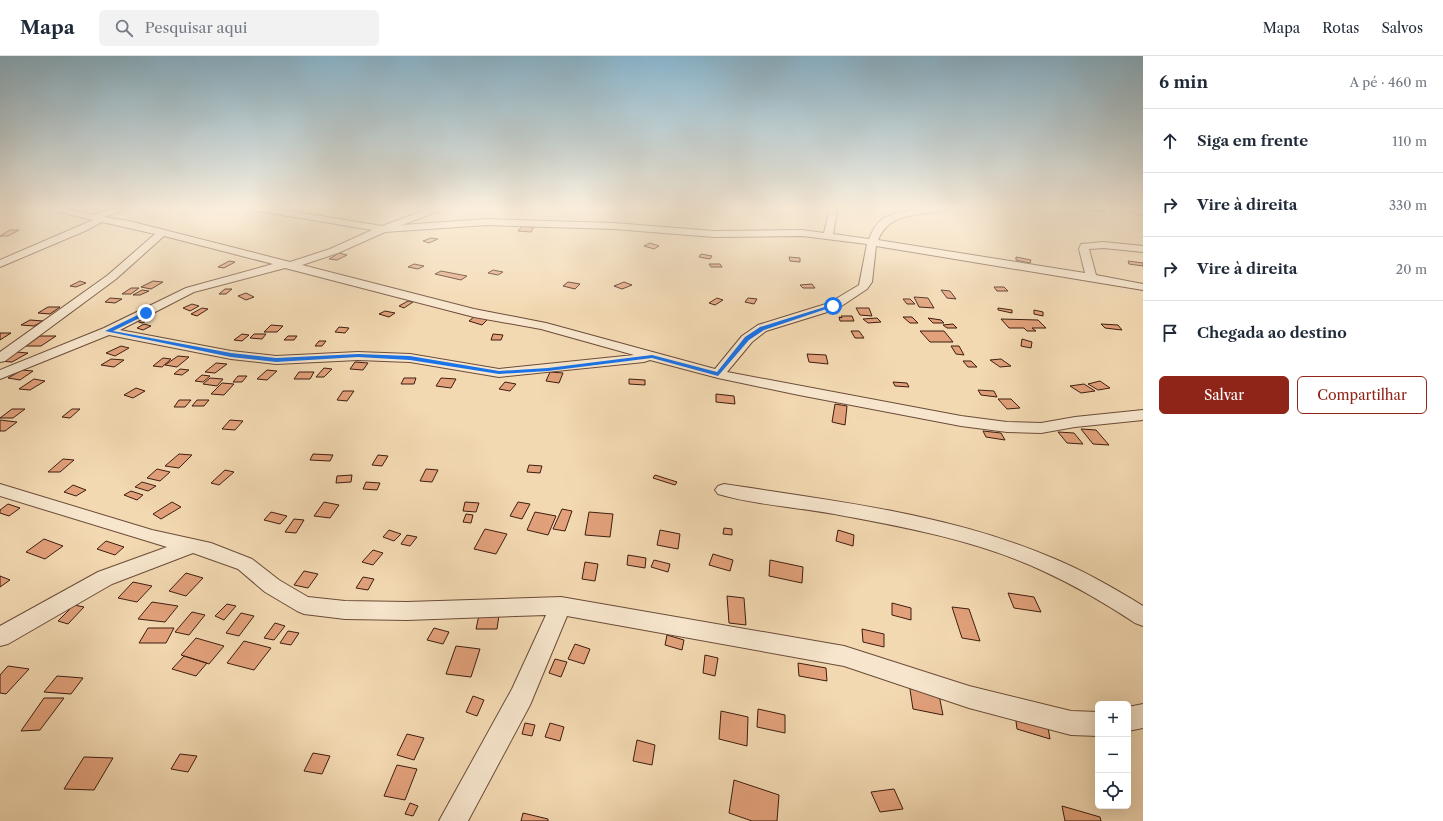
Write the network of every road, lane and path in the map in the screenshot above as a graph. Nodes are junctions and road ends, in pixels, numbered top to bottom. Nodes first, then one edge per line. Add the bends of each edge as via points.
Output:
1 (872, 242) edge
2 (50, 243) edge
3 (150, 243) edge
4 (200, 243) edge
5 (351, 243) edge
6 (876, 243) edge
7 (1143, 249) edge
8 (0, 264) edge
9 (289, 265) junction
10 (1091, 277) junction
11 (1143, 287) edge
12 (108, 331) junction
13 (652, 357) junction
14 (0, 358) edge
15 (718, 374) junction
16 (0, 375) edge
17 (1143, 415) edge
18 (0, 490) edge
19 (724, 490) dead end
20 (191, 546) junction
21 (561, 606) junction
22 (1143, 617) edge
23 (0, 637) edge
24 (1143, 716) edge
25 (1131, 718) edge
26 (1095, 724) edge
27 (453, 821) edge

1 - 15 street via 863,287 833,306 762,328 747,338
2 - 8 street
3 - 14 street via 112,277
4 - 9 street
5 - 9 street
6 - 10 street
7 - 10 street via 1085,246
9 - 12 street via 204,285
9 - 13 street via 474,313 542,326
10 - 11 street
12 - 13 street via 231,355 276,360 358,356 410,358 499,373
12 - 16 street
13 - 15 street
15 - 17 street via 881,407 1007,426 1041,428
18 - 20 street via 152,537
19 - 22 street via 852,510 959,533 1055,567 1122,602
20 - 21 street via 204,548 245,564 272,586 304,605 345,610 407,611
20 - 23 street via 105,578
21 - 26 street via 844,656 968,697 1071,723
21 - 27 street via 521,697
24 - 25 street

